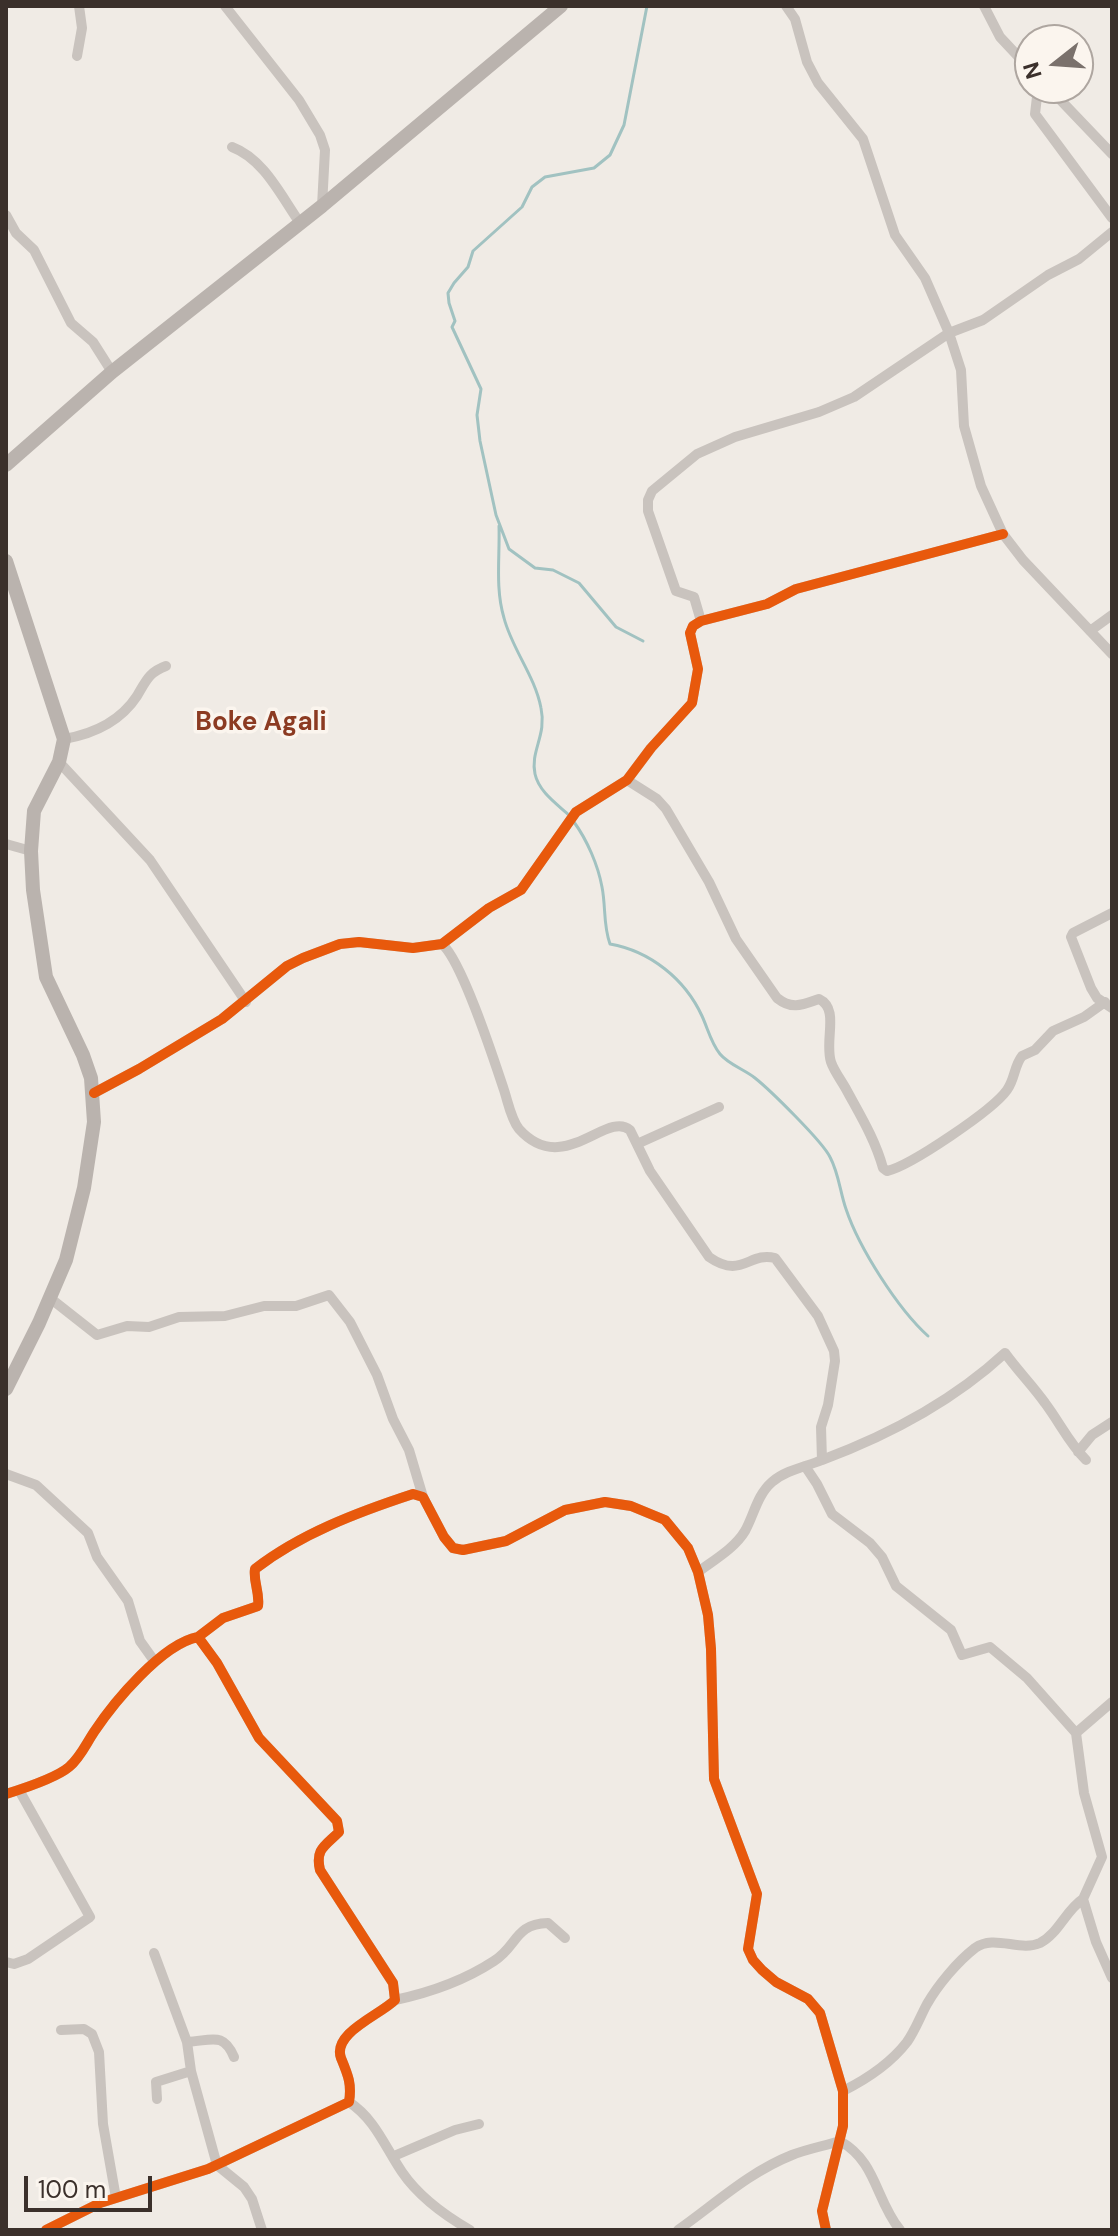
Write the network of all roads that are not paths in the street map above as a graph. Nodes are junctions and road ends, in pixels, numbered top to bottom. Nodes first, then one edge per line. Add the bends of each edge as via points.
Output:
1 (79, 6) edge
2 (225, 6) edge
3 (561, 6) edge
4 (786, 6) edge
5 (984, 6) edge
6 (1014, 52) edge
7 (77, 56) dead end
8 (1036, 104) edge
9 (1064, 104) edge
10 (232, 147) dead end
11 (1112, 154) edge
12 (322, 206) junction
13 (6, 215) edge
14 (1112, 218) edge
15 (300, 223) junction
16 (1112, 232) edge
17 (949, 333) junction
18 (112, 372) junction
19 (6, 465) edge
20 (1003, 534) junction
21 (6, 561) edge
22 (1112, 615) edge
23 (701, 621) junction
24 (1090, 631) junction
25 (1112, 654) edge
26 (166, 666) dead end
27 (64, 739) junction
28 (59, 762) junction
29 (627, 780) junction
30 (6, 844) edge
31 (31, 851) junction
32 (1112, 913) edge
33 (442, 944) junction
34 (246, 1002) junction
35 (1108, 1005) edge
36 (94, 1093) junction
37 (719, 1107) dead end
38 (637, 1144) junction
39 (50, 1298) junction
40 (6, 1389) edge
41 (1112, 1422) edge
42 (822, 1460) junction
43 (805, 1466) junction
44 (6, 1474) edge
45 (423, 1497) junction
46 (698, 1572) junction
47 (198, 1637) junction
48 (155, 1662) junction
49 (1112, 1702) edge
50 (1076, 1733) junction
51 (19, 1790) junction
52 (6, 1794) edge
53 (1083, 1899) junction
54 (565, 1938) dead end
55 (154, 1953) dead end
56 (6, 1962) edge
57 (1112, 1978) edge
58 (395, 2000) junction
59 (61, 2030) dead end
60 (187, 2042) junction
61 (234, 2057) dead end
62 (191, 2071) junction
63 (843, 2091) junction
64 (157, 2099) dead end
65 (349, 2102) junction
66 (479, 2124) dead end
67 (840, 2141) junction
68 (394, 2156) junction
69 (217, 2165) junction
70 (116, 2198) junction
71 (46, 2230) edge
72 (262, 2230) edge
73 (470, 2230) edge
74 (678, 2230) edge
75 (826, 2230) edge
76 (900, 2230) edge

1 - 7 street
2 - 12 street via 320,135 325,150
3 - 12 street
4 - 17 street via 818,83 863,139 895,235 925,278
5 - 6 street
8 - 14 street via 1035,114
9 - 11 street
10 - 15 street via 247,153 262,169
12 - 15 street
13 - 18 street via 34,250 71,323 93,342
15 - 18 street
16 - 17 street via 983,320
17 - 20 street via 961,370 964,426 981,486
17 - 23 street via 854,397 717,443 652,491 648,511 672,583 681,594 694,597
18 - 19 street
20 - 23 street via 796,589 767,604
20 - 24 street
21 - 27 street
22 - 24 street
23 - 29 street via 690,633 698,669 692,703
24 - 25 street
26 - 27 street via 153,671 118,718
27 - 28 street
28 - 31 street via 34,811
28 - 34 street via 150,860
29 - 33 street via 576,812 521,890
29 - 35 street via 666,809 736,939 777,998 796,1007 819,999 827,1005 832,1022 827,1034 830,1059 887,1171 993,1104 1008,1090 1022,1056 1053,1031
30 - 31 street
31 - 36 street via 46,977 83,1055
32 - 35 street via 1071,937 1091,988
33 - 34 street via 340,944 287,966
33 - 38 street via 461,974 518,1128 544,1147 557,1148 624,1125
34 - 36 street
36 - 39 street via 84,1188 66,1260
37 - 38 street
38 - 42 street via 662,1191 709,1257 738,1267 775,1258 818,1316 835,1361 821,1427
39 - 40 street
39 - 45 street via 102,1335 179,1317 296,1306 329,1295 350,1322 377,1375
41 - 42 street via 1092,1435 1082,1456 1005,1353 933,1408
42 - 43 street
43 - 46 street via 765,1489 744,1534
43 - 50 street via 832,1514 870,1543 896,1586 951,1630 962,1655 990,1647 1027,1678
44 - 48 street via 36,1485 88,1533 97,1557 128,1601 140,1641
45 - 46 street via 444,1537 463,1550 506,1541 565,1510 605,1502 631,1506 665,1520 688,1548
45 - 47 street via 413,1494 391,1501 292,1542 255,1569 258,1606 223,1618
46 - 63 street via 711,1649 714,1779 757,1894 748,1949 762,1970 808,1999 820,2013
47 - 48 street via 184,1640
47 - 58 street via 259,1738 337,1821 339,1832 317,1858 320,1870 393,1983
48 - 51 street via 70,1767
49 - 50 street
50 - 53 street via 1084,1793 1102,1857
51 - 52 street
51 - 56 street via 90,1917 28,1959
53 - 57 street
53 - 63 street via 1041,1942 976,1947 928,2002 908,2041 873,2074
54 - 58 street via 548,1923 532,1924 496,1960 452,1982
55 - 60 street
58 - 65 street via 340,2046 350,2079
59 - 70 street via 84,2029 99,2052 103,2124
60 - 61 street via 221,2038
60 - 62 street
62 - 64 street via 156,2082
62 - 69 street
63 - 67 street
65 - 68 street via 370,2120
65 - 69 street
66 - 68 street
67 - 74 street via 778,2162 735,2186
67 - 75 street via 822,2211
67 - 76 street via 864,2161
68 - 73 street via 436,2209
69 - 70 street
69 - 72 street via 244,2187
70 - 71 street

